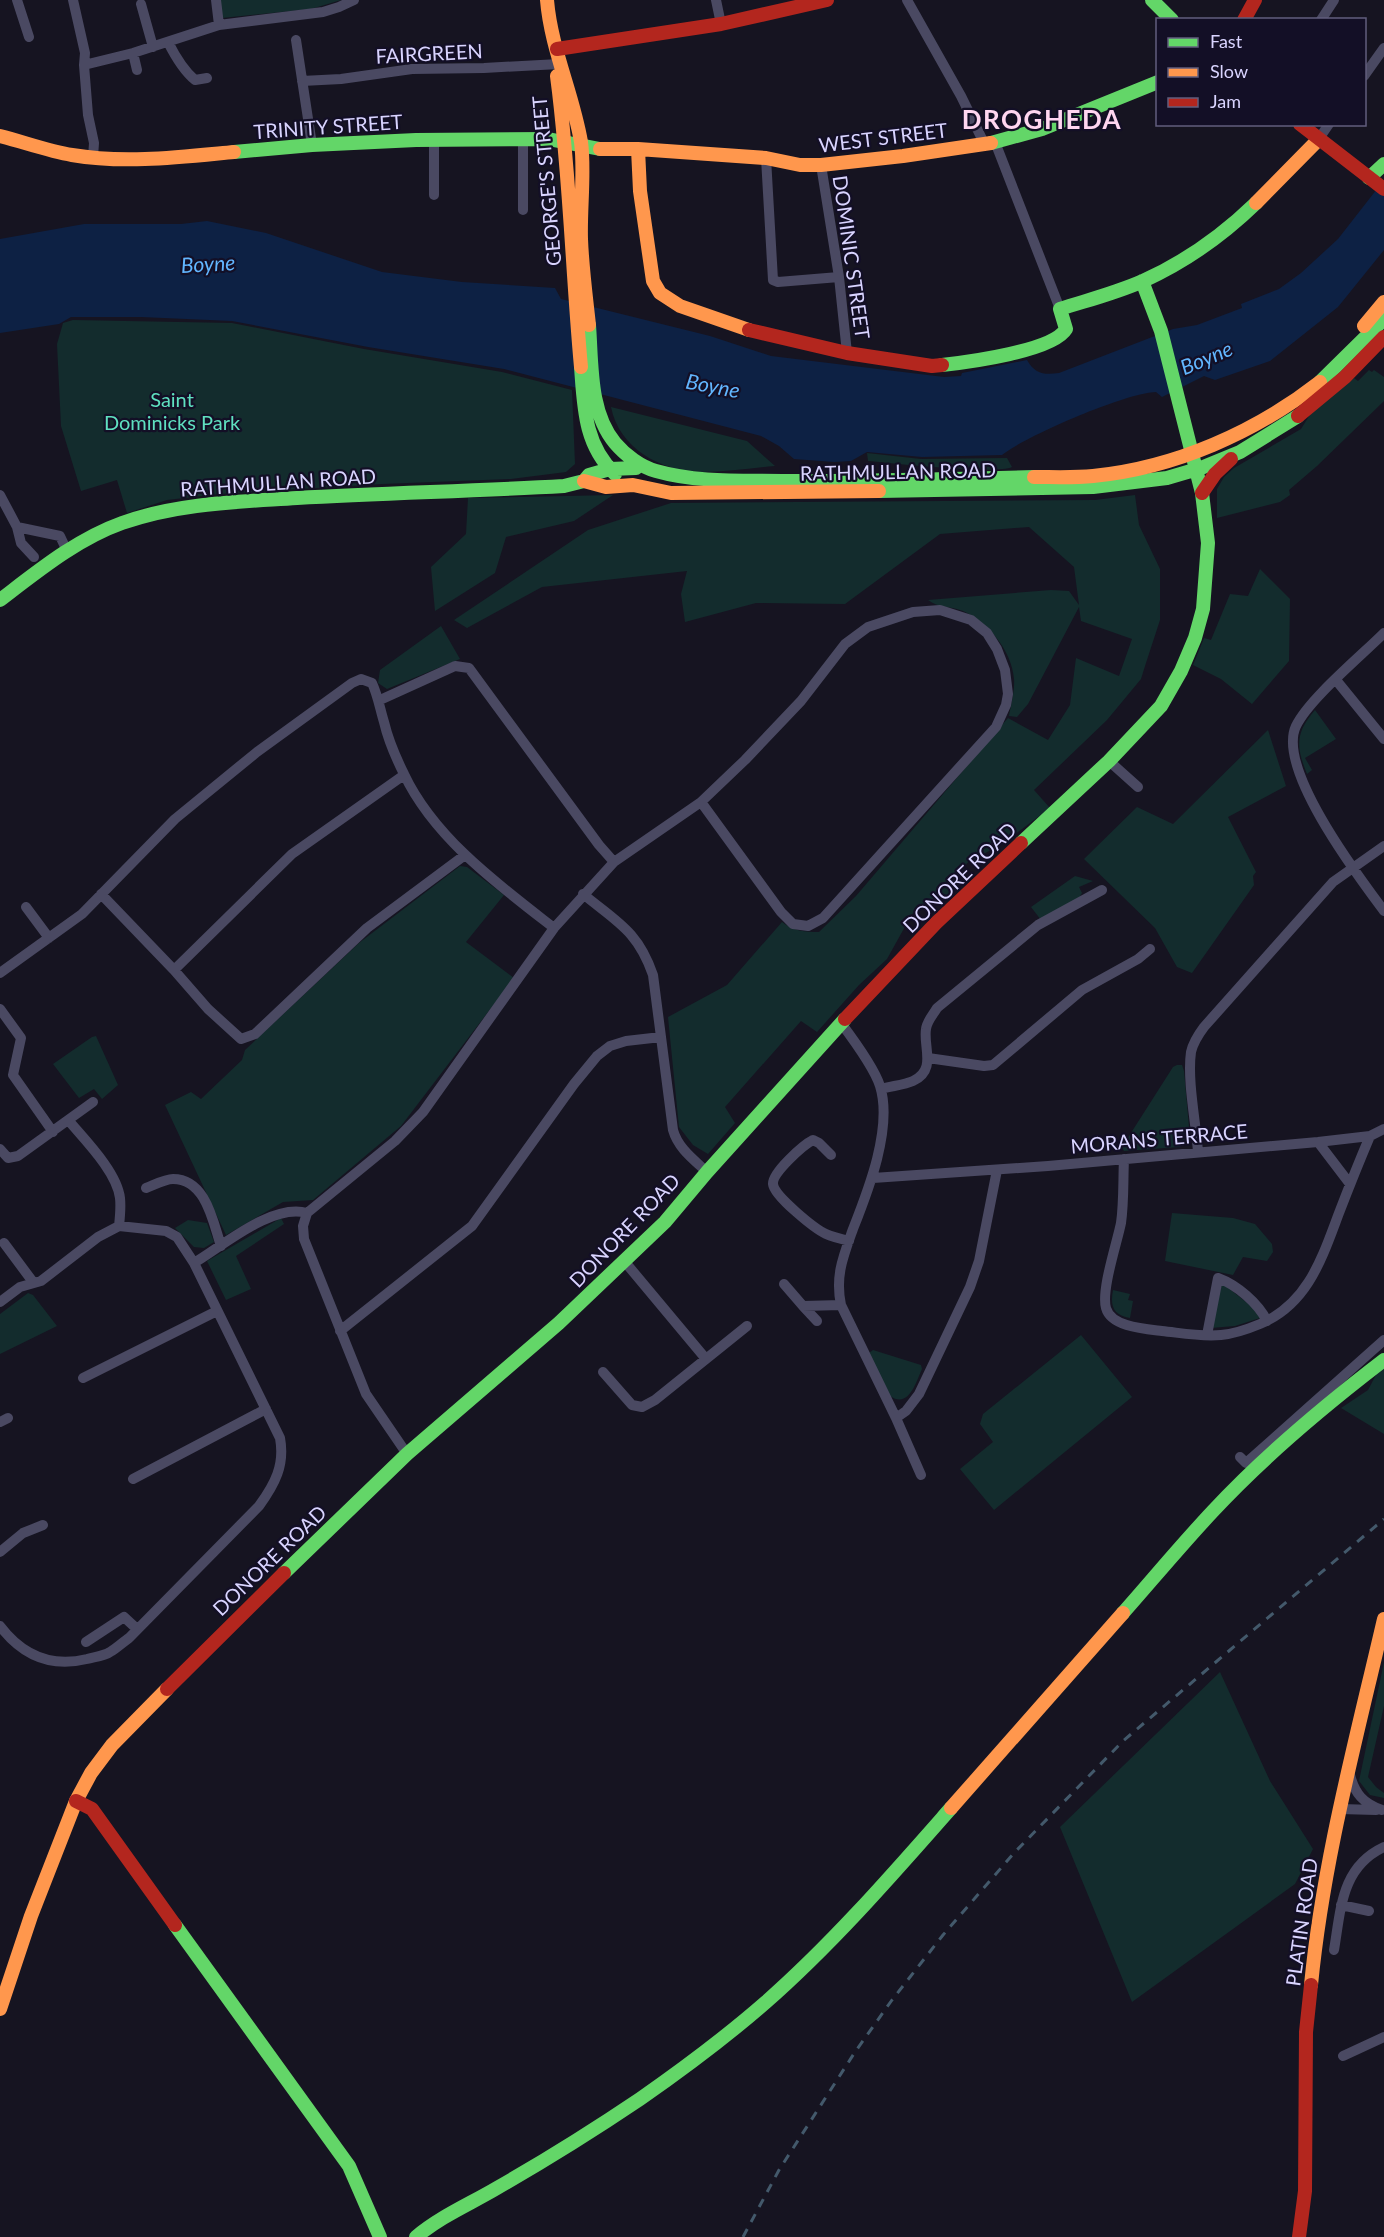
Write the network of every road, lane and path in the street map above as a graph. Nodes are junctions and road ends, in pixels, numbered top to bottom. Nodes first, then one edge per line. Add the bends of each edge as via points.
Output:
1 (17, 0) edge
2 (73, 0) edge
3 (216, 0) edge
4 (354, 0) edge
5 (547, 0) edge
6 (716, 0) edge
7 (827, 0) edge
8 (907, 0) edge
9 (1152, 0) edge
10 (1256, 0) edge
11 (1334, 0) edge
12 (141, 3) dead end
13 (1170, 18) edge
14 (1245, 18) edge
15 (1322, 18) edge
16 (721, 24) junction
17 (219, 25) junction
18 (29, 37) dead end
19 (296, 40) dead end
20 (168, 42) junction
21 (153, 47) junction
22 (1384, 48) edge
23 (557, 49) junction
24 (133, 53) junction
25 (559, 64) junction
26 (84, 65) junction
27 (137, 70) dead end
28 (1366, 74) edge
29 (207, 78) dead end
30 (302, 81) junction
31 (1156, 83) edge
32 (1302, 126) edge
33 (1328, 126) edge
34 (0, 136) edge
35 (434, 140) junction
36 (523, 140) junction
37 (1318, 140) junction
38 (566, 142) junction
39 (989, 143) junction
40 (581, 144) junction
41 (312, 145) junction
42 (638, 149) junction
43 (93, 158) junction
44 (766, 158) junction
45 (1384, 164) edge
46 (821, 165) junction
47 (1376, 183) edge
48 (434, 195) dead end
49 (523, 210) dead end
50 (839, 277) junction
51 (1142, 281) junction
52 (579, 296) junction
53 (1384, 302) edge
54 (1060, 309) junction
55 (1384, 319) edge
56 (1384, 337) edge
57 (847, 353) junction
58 (1342, 361) junction
59 (590, 401) junction
60 (1185, 424) junction
61 (614, 442) junction
62 (597, 452) junction
63 (1192, 452) junction
64 (1237, 454) junction
65 (640, 464) junction
66 (1197, 468) junction
67 (610, 469) junction
68 (1121, 473) junction
69 (1170, 477) junction
70 (584, 481) junction
71 (600, 485) junction
72 (633, 485) junction
73 (1202, 493) junction
74 (0, 495) edge
75 (17, 527) junction
76 (66, 551) junction
77 (34, 557) dead end
78 (0, 600) edge
79 (1384, 633) edge
80 (1336, 680) junction
81 (380, 700) junction
82 (1384, 739) edge
83 (1109, 761) junction
84 (404, 775) junction
85 (1138, 787) dead end
86 (701, 802) junction
87 (1384, 846) edge
88 (465, 855) junction
89 (614, 862) junction
90 (1352, 868) junction
91 (1102, 890) dead end
92 (101, 894) junction
93 (583, 894) junction
94 (26, 907) dead end
95 (1384, 911) edge
96 (554, 928) junction
97 (49, 938) junction
98 (1150, 949) dead end
99 (174, 970) junction
100 (0, 973) edge
101 (0, 1009) edge
102 (841, 1023) junction
103 (661, 1037) junction
104 (928, 1058) junction
105 (881, 1089) junction
106 (93, 1102) dead end
107 (69, 1121) junction
108 (1384, 1129) edge
109 (53, 1132) junction
110 (1370, 1136) junction
111 (1318, 1142) junction
112 (0, 1149) edge
113 (1198, 1152) junction
114 (831, 1155) dead end
115 (1124, 1159) junction
116 (997, 1170) junction
117 (707, 1172) junction
118 (873, 1178) junction
119 (1350, 1184) junction
120 (146, 1188) dead end
121 (307, 1213) junction
122 (119, 1226) junction
123 (849, 1241) junction
124 (4, 1243) dead end
125 (222, 1246) junction
126 (625, 1262) junction
127 (194, 1263) junction
128 (33, 1282) junction
129 (784, 1284) dead end
130 (0, 1302) edge
131 (841, 1305) junction
132 (803, 1306) junction
133 (217, 1311) junction
134 (817, 1321) dead end
135 (1268, 1321) junction
136 (747, 1326) dead end
137 (340, 1331) junction
138 (1207, 1335) junction
139 (1384, 1340) edge
140 (706, 1359) junction
141 (1384, 1360) edge
142 (603, 1372) dead end
143 (83, 1378) dead end
144 (1335, 1390) junction
145 (266, 1409) junction
146 (896, 1418) junction
147 (407, 1454) junction
148 (1240, 1456) dead end
149 (921, 1475) dead end
150 (133, 1479) dead end
151 (43, 1525) dead end
152 (0, 1552) edge
153 (1384, 1619) edge
154 (0, 1626) edge
155 (137, 1629) junction
156 (86, 1642) dead end
157 (1349, 1772) junction
158 (76, 1801) junction
159 (1340, 1809) junction
160 (1383, 1810) edge
161 (1384, 1847) edge
162 (1341, 1905) junction
163 (1368, 1911) dead end
164 (1334, 1950) dead end
165 (0, 2008) edge
166 (1384, 2037) edge
167 (1343, 2056) dead end
168 (380, 2237) edge
169 (417, 2237) edge
170 (1300, 2237) edge

1 - 18 street
2 - 26 street
3 - 17 street
4 - 17 street via 322,12
5 - 23 street, GEORGE'S STREET
6 - 16 street
7 - 16 street
8 - 39 street
9 - 13 street
10 - 14 street
11 - 15 street
12 - 21 street
16 - 23 street
17 - 20 street
19 - 30 street
20 - 21 street
20 - 29 street via 195,80
21 - 24 street
22 - 28 street
23 - 25 street, GEORGE'S STREET
24 - 26 street
24 - 27 street
25 - 30 street, FAIRGREEN via 412,69
25 - 38 street, GEORGE'S STREET via 557,78
25 - 40 street, GEORGE'S STREET
26 - 43 street
30 - 41 street
31 - 39 street, WEST STREET via 1042,129
32 - 37 street
33 - 37 street
34 - 43 street, TRINITY STREET
35 - 36 street, TRINITY STREET
35 - 41 street, TRINITY STREET
35 - 48 street
36 - 38 street, TRINITY STREET
36 - 49 street
37 - 47 street
37 - 51 street via 1246,214 1194,253
38 - 40 street, TRINITY STREET
38 - 52 street, GEORGE'S STREET
39 - 46 street, WEST STREET
39 - 54 street
40 - 42 street, WEST STREET via 602,149
40 - 52 street, GEORGE'S STREET
41 - 43 street, TRINITY STREET via 157,159
42 - 44 street, WEST STREET
42 - 57 street via 647,249 653,281 660,292 670,301 701,314 758,333
44 - 46 street, WEST STREET
44 - 50 street via 773,280
45 - 47 street
46 - 50 street, DOMINIC STREET
50 - 57 street, DOMINIC STREET
51 - 54 street
51 - 60 street, DONORE ROAD via 1162,334
52 - 59 street
53 - 58 street via 1344,351
54 - 57 street via 1066,329 1062,336 1043,346 995,357 932,366
55 - 58 street, RATHMULLAN ROAD
56 - 64 street via 1324,397
58 - 63 street, RATHMULLAN ROAD via 1285,406 1217,443
59 - 61 street
59 - 62 street via 589,437
60 - 63 street, DONORE ROAD
60 - 68 street via 1170,453 1132,464
61 - 65 street
61 - 67 street
62 - 67 street
62 - 70 street
63 - 66 street, DONORE ROAD
63 - 68 street, RATHMULLAN ROAD
64 - 66 street, RATHMULLAN ROAD
64 - 73 street via 1215,474
65 - 67 street, RATHMULLAN ROAD via 636,468
65 - 68 street, RATHMULLAN ROAD via 654,471 721,480 864,481
66 - 69 street, RATHMULLAN ROAD
66 - 73 street, DONORE ROAD
67 - 70 street, RATHMULLAN ROAD via 589,475
67 - 71 street via 607,480
67 - 72 street
69 - 72 street, RATHMULLAN ROAD via 1071,487 722,494 670,493
69 - 73 street
70 - 71 street, RATHMULLAN ROAD
70 - 76 street, RATHMULLAN ROAD via 564,486 185,507 120,524
71 - 72 street, RATHMULLAN ROAD
73 - 83 street, DONORE ROAD via 1208,563 1203,609 1189,654 1161,706
74 - 75 street
75 - 76 street via 60,536
75 - 77 street via 21,543
76 - 78 street, RATHMULLAN ROAD
79 - 80 street
80 - 82 street
80 - 90 street via 1301,718 1292,744 1308,793
81 - 84 street via 384,723
81 - 89 street via 456,666 469,668
81 - 92 street via 372,683 361,679 352,683 257,752 175,819
83 - 85 street
83 - 102 street, DONORE ROAD via 936,923
84 - 88 street via 431,816
84 - 99 street via 292,854
86 - 86 street via 801,701 845,644 868,627 913,612 940,610 971,620 987,633 997,649 1008,694 996,727 823,918 808,926 793,924 781,912
86 - 89 street
87 - 90 street
88 - 96 street
88 - 99 street via 367,928 255,1034 241,1039
89 - 93 street
90 - 95 street
90 - 113 street via 1333,882 1196,1038 1190,1066
91 - 104 street via 1038,925 937,1008 925,1030
92 - 97 street
92 - 99 street
93 - 96 street
93 - 103 street via 631,933 646,954 653,975
94 - 97 street
96 - 121 street via 423,1112 395,1141
97 - 100 street
98 - 104 street via 1082,990 993,1065
101 - 109 street via 21,1038 14,1074
102 - 105 street
102 - 117 street, DONORE ROAD
103 - 117 street via 675,1139
103 - 137 street via 626,1041 597,1056 472,1226
104 - 105 street via 914,1081
105 - 118 street via 882,1136
106 - 107 street
107 - 109 street
107 - 122 street via 116,1184
108 - 110 street, MORANS TERRACE
109 - 112 street via 18,1156 8,1158
110 - 111 street, MORANS TERRACE
110 - 119 street
111 - 113 street, MORANS TERRACE
111 - 119 street
113 - 115 street, MORANS TERRACE
114 - 123 street via 813,1140 775,1175 773,1184 778,1194 815,1227
115 - 116 street, MORANS TERRACE
115 - 138 street via 1121,1220 1106,1293 1110,1317 1119,1323 1155,1330
116 - 118 street, MORANS TERRACE
116 - 146 street via 970,1287 919,1394
117 - 126 street, DONORE ROAD
118 - 123 street
119 - 135 street via 1308,1286 1294,1303
120 - 125 street via 172,1179 192,1184 205,1200
121 - 125 street via 278,1214
121 - 137 street via 304,1239
122 - 127 street via 166,1231 177,1237
122 - 128 street via 98,1237 42,1281
123 - 131 street via 837,1287
124 - 128 street
125 - 127 street
126 - 140 street
126 - 147 street, DONORE ROAD
127 - 133 street
128 - 130 street
129 - 132 street
131 - 132 street
131 - 146 street
132 - 134 street
133 - 143 street
133 - 145 street
135 - 138 street via 1222,1335
135 - 138 street via 1238,1289 1218,1278
136 - 140 street
137 - 147 street via 366,1394
139 - 144 street
140 - 142 street via 642,1407 632,1405
141 - 144 street
144 - 148 street via 1246,1463
144 - 169 street via 1214,1510 876,1893 774,1995 677,2073 605,2122 434,2223
145 - 150 street
145 - 155 street via 282,1450 273,1486 259,1506
146 - 149 street
147 - 158 street, DONORE ROAD via 112,1745
151 - 152 street via 23,1533
153 - 157 street, PLATIN ROAD
154 - 155 street via 24,1652 60,1662 108,1654
155 - 156 street via 124,1617
157 - 159 street, PLATIN ROAD
157 - 160 street via 1358,1796
158 - 165 street, DONORE ROAD
158 - 168 street via 92,1809 349,2166
159 - 160 street
159 - 170 street, PLATIN ROAD via 1314,1943 1306,2032 1305,2191
161 - 162 street via 1359,1863
162 - 163 street
162 - 164 street
166 - 167 street

